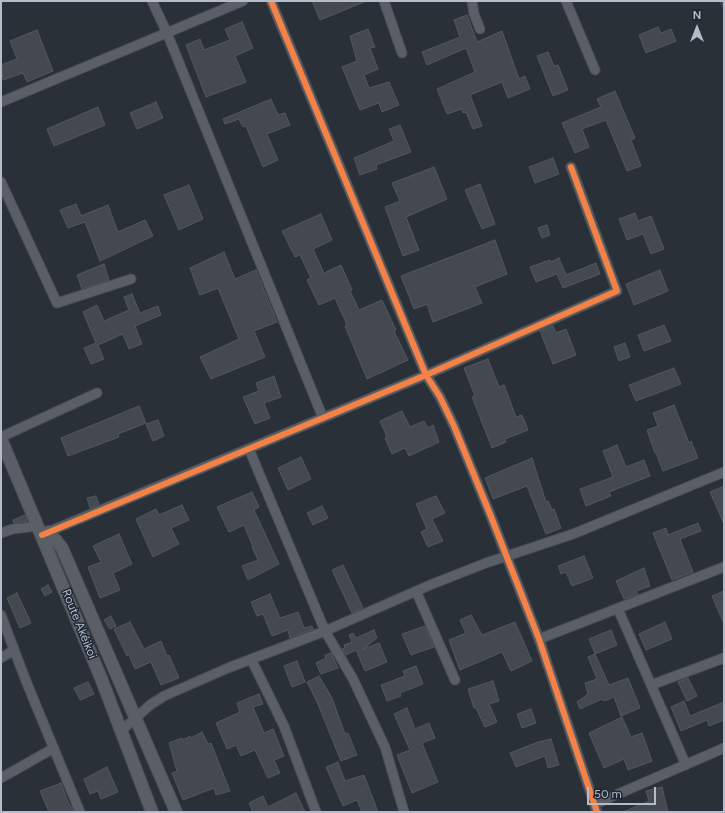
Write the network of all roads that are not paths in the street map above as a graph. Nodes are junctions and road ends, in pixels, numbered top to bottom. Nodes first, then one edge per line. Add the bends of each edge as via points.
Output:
1 (152, 1) edge
2 (243, 1) edge
3 (271, 1) edge
4 (384, 1) edge
5 (472, 1) edge
6 (566, 1) edge
7 (480, 29) dead end
8 (167, 33) junction
9 (402, 53) dead end
10 (595, 70) dead end
11 (1, 102) edge
12 (571, 167) dead end
13 (1, 182) edge
14 (131, 279) dead end
15 (426, 375) junction
16 (97, 393) dead end
17 (323, 418) junction
18 (1, 438) edge
19 (249, 449) junction
20 (724, 472) edge
21 (43, 531) junction
22 (1, 533) edge
23 (505, 556) junction
24 (724, 567) edge
25 (416, 591) junction
26 (618, 609) junction
27 (1, 614) edge
28 (325, 631) junction
29 (539, 639) junction
30 (14, 650) junction
31 (1, 658) edge
32 (724, 658) edge
33 (251, 659) junction
34 (455, 680) dead end
35 (651, 685) junction
36 (136, 719) junction
37 (121, 731) junction
38 (54, 748) junction
39 (724, 748) edge
40 (686, 765) junction
41 (1, 778) edge
42 (596, 808) edge
43 (80, 812) edge
44 (152, 812) edge
45 (176, 812) edge
46 (316, 812) edge
47 (404, 812) edge

1 - 8 street
2 - 8 street
3 - 15 street
4 - 9 street
5 - 7 street
6 - 10 street
8 - 11 street
8 - 17 street
12 - 15 street via 617,291
13 - 14 street via 57,303
15 - 17 street
15 - 23 street via 454,426
16 - 18 street
17 - 19 street
18 - 21 street, Route Akéikoi
19 - 21 street
19 - 28 street
20 - 23 street via 573,534
21 - 22 street via 13,529
21 - 36 street, Route Akéikoi via 62,548
21 - 37 street, Route Akéikoi
23 - 25 street
23 - 29 street
24 - 26 street
25 - 28 street
25 - 34 street
26 - 29 street
26 - 35 street
27 - 30 street
28 - 33 street
28 - 47 street via 353,679 385,747
29 - 42 street
30 - 31 street
30 - 38 street
32 - 35 street
33 - 36 street via 164,696
33 - 46 street via 284,726
35 - 40 street
36 - 37 street
36 - 45 street, Route Akéikoi
37 - 44 street, Route Akéikoi
38 - 41 street
38 - 43 street
39 - 40 street
40 - 42 street

